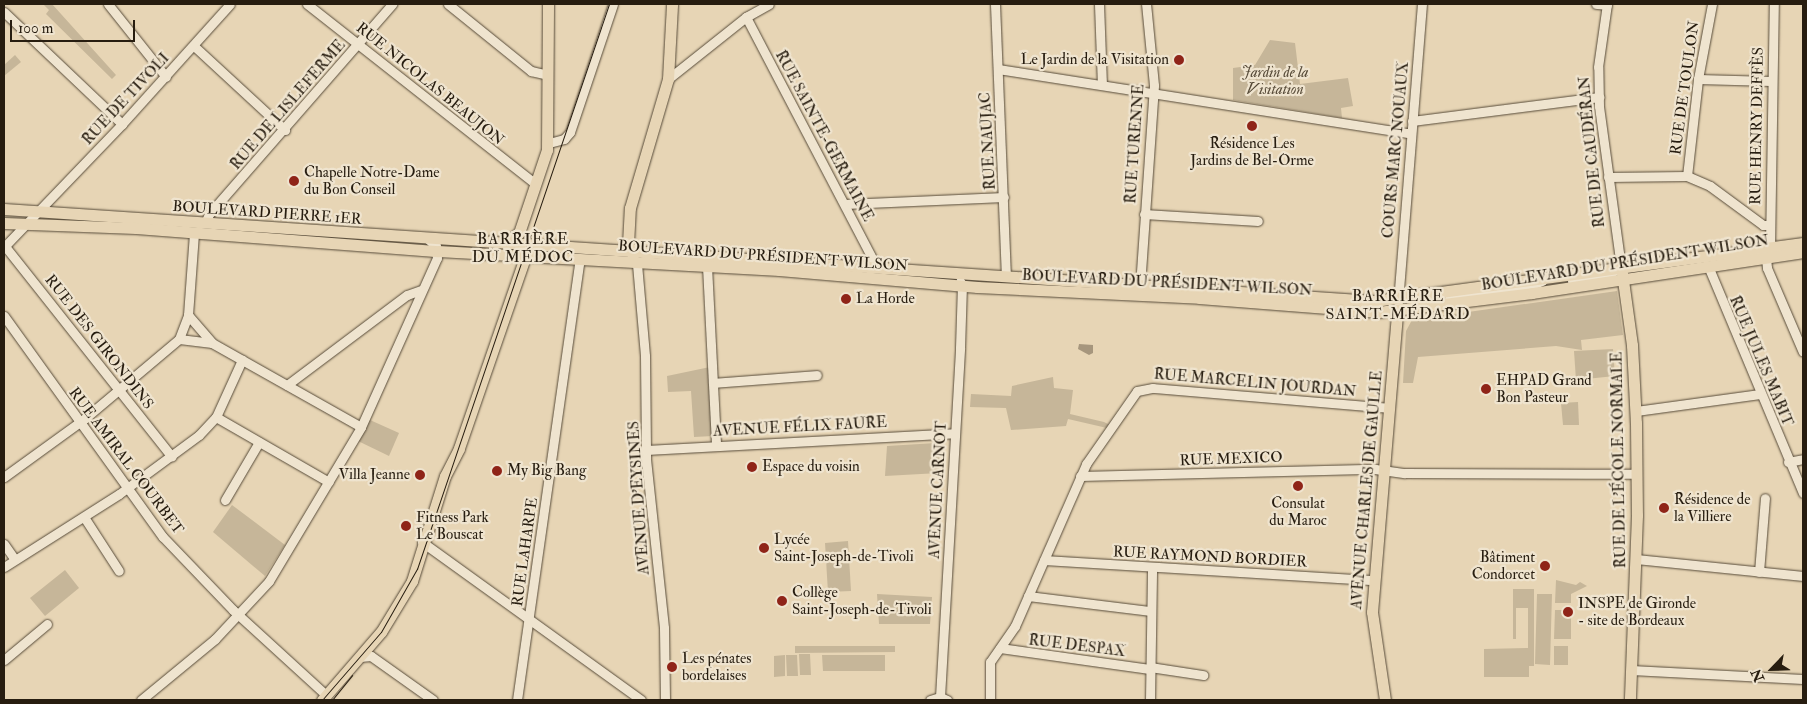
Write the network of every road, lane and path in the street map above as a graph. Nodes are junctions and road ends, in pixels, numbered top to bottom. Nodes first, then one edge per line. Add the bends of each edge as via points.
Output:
1 (108, 4) edge
2 (230, 4) edge
3 (307, 4) edge
4 (392, 4) edge
5 (448, 4) edge
6 (548, 4) edge
7 (613, 4) edge
8 (672, 4) edge
9 (769, 4) edge
10 (995, 4) edge
11 (1099, 4) edge
12 (1146, 4) edge
13 (1422, 4) edge
14 (1596, 4) edge
15 (1712, 4) edge
16 (1774, 4) edge
17 (1607, 5) edge
18 (4, 12) edge
19 (746, 18) junction
20 (359, 44) junction
21 (194, 46) junction
22 (998, 69) junction
23 (548, 75) junction
24 (166, 77) junction
25 (668, 79) junction
26 (1698, 79) junction
27 (1771, 81) junction
28 (1102, 84) junction
29 (1153, 92) junction
30 (1598, 97) junction
31 (1412, 121) junction
32 (122, 124) junction
33 (285, 130) junction
34 (1411, 134) junction
35 (549, 142) junction
36 (1687, 176) junction
37 (1608, 177) junction
38 (536, 184) junction
39 (1004, 197) junction
40 (845, 204) junction
41 (630, 208) junction
42 (4, 209) edge
43 (20, 210) junction
44 (39, 212) junction
45 (1144, 214) junction
46 (1258, 221) dead end
47 (4, 223) edge
48 (205, 223) junction
49 (26, 224) junction
50 (1769, 225) junction
51 (194, 233) junction
52 (519, 233) junction
53 (428, 238) junction
54 (508, 242) junction
55 (529, 243) junction
56 (4, 246) edge
57 (611, 248) junction
58 (630, 250) junction
59 (438, 251) junction
60 (1803, 251) edge
61 (458, 252) junction
62 (1768, 253) junction
63 (525, 257) junction
64 (727, 258) junction
65 (580, 259) junction
66 (637, 264) junction
67 (707, 266) junction
68 (1708, 266) junction
69 (1621, 267) junction
70 (878, 268) junction
71 (956, 274) junction
72 (1006, 277) junction
73 (1549, 278) junction
74 (1623, 280) junction
75 (962, 286) junction
76 (1140, 286) junction
77 (421, 290) junction
78 (1068, 293) junction
79 (1532, 293) junction
80 (1398, 299) junction
81 (1397, 312) junction
82 (188, 314) junction
83 (4, 316) edge
84 (180, 339) junction
85 (212, 343) junction
86 (1803, 352) edge
87 (242, 360) junction
88 (817, 375) dead end
89 (713, 383) junction
90 (286, 385) junction
91 (119, 390) junction
92 (1760, 394) junction
93 (1389, 408) junction
94 (1636, 411) junction
95 (216, 417) junction
96 (79, 423) junction
97 (361, 427) junction
98 (955, 433) junction
99 (259, 442) junction
100 (716, 446) junction
101 (646, 450) junction
102 (172, 456) junction
103 (1803, 459) edge
104 (1788, 462) junction
105 (1383, 470) junction
106 (1637, 474) junction
107 (1080, 476) junction
108 (4, 477) edge
109 (329, 482) junction
110 (126, 490) junction
111 (1803, 493) edge
112 (1765, 498) dead end
113 (225, 500) dead end
114 (84, 517) junction
115 (422, 542) junction
116 (4, 544) edge
117 (1636, 559) junction
118 (15, 560) junction
119 (1044, 560) junction
120 (4, 567) edge
121 (1152, 567) junction
122 (119, 571) dead end
123 (1759, 572) junction
124 (1803, 576) edge
125 (1374, 580) junction
126 (1028, 596) junction
127 (1151, 611) junction
128 (239, 614) junction
129 (529, 620) junction
130 (47, 624) dead end
131 (1000, 648) junction
132 (360, 657) junction
133 (4, 660) edge
134 (1150, 668) junction
135 (1631, 670) junction
136 (1203, 675) dead end
137 (1803, 679) edge
138 (324, 698) edge
139 (944, 698) edge
140 (141, 700) edge
141 (433, 700) edge
142 (518, 700) edge
143 (641, 700) edge
144 (665, 700) edge
145 (930, 700) edge
146 (990, 700) edge
147 (1150, 700) edge
148 (1385, 700) edge
149 (1630, 700) edge

1 - 24 street
2 - 21 street, RUE DE TIVOLI
3 - 20 street, RUE NICOLAS BEAUJON
4 - 20 street, RUE DE LISLEFERME
5 - 23 street via 532,71
6 - 23 main road
7 - 35 street via 570,132 557,142
8 - 25 main road
9 - 19 street
10 - 22 street, RUE NAUJAC
11 - 28 street
12 - 29 street, RUE TURENNE
13 - 31 street, COURS MARC NOUAUX
14 - 17 street
15 - 26 street, RUE DE TOULON
16 - 27 street, RUE HENRY DEFFÈS
17 - 30 street, RUE DE CAUDÉRAN via 1598,67
18 - 32 street
19 - 25 street
19 - 40 street, RUE SAINTE-GERMAINE
20 - 33 street, RUE DE LISLEFERME
20 - 38 street, RUE NICOLAS BEAUJON
21 - 24 street, RUE DE TIVOLI
21 - 33 street
22 - 28 street
22 - 39 street, RUE NAUJAC
23 - 35 main road
24 - 32 street, RUE DE TIVOLI
25 - 41 main road
26 - 27 street
26 - 36 street, RUE DE TOULON
27 - 50 street, RUE HENRY DEFFÈS
28 - 29 street
29 - 34 street
29 - 45 street, RUE TURENNE
30 - 31 street
30 - 37 street, RUE DE CAUDÉRAN
31 - 34 street, COURS MARC NOUAUX
32 - 44 street, RUE DE TIVOLI
33 - 48 street, RUE DE LISLEFERME via 209,214
34 - 80 street, COURS MARC NOUAUX
35 - 38 main road
36 - 37 street
36 - 50 street via 1710,186 1763,225
37 - 69 street, RUE DE CAUDÉRAN
38 - 52 main road
39 - 40 street
39 - 72 street, RUE NAUJAC
40 - 70 street, RUE SAINTE-GERMAINE
41 - 57 main road via 618,242
41 - 58 main road
42 - 43 main road, BOULEVARD PIERRE 1ER
43 - 44 main road, BOULEVARD PIERRE 1ER
43 - 49 street
44 - 48 main road, BOULEVARD PIERRE 1ER
44 - 49 street, RUE DE TIVOLI
45 - 46 street
45 - 76 street, RUE TURENNE
47 - 49 main road, BOULEVARD PIERRE 1ER
48 - 53 main road, BOULEVARD PIERRE 1ER
49 - 51 main road, BOULEVARD PIERRE 1ER
49 - 56 street, RUE DE TIVOLI
50 - 62 street, RUE HENRY DEFFÈS
51 - 59 main road, BOULEVARD PIERRE 1ER
51 - 82 street
52 - 54 main road
52 - 55 main road
53 - 54 main road, BOULEVARD PIERRE 1ER
53 - 59 street
54 - 55 main road, BOULEVARD PIERRE 1ER
54 - 61 main road via 497,247
55 - 57 main road, BOULEVARD DU PRÉSIDENT WILSON
56 - 91 street, RUE DES GIRONDINS
57 - 58 main road, BOULEVARD DU PRÉSIDENT WILSON
57 - 63 main road via 590,253 547,251
58 - 64 main road, BOULEVARD DU PRÉSIDENT WILSON
58 - 66 main road
59 - 61 main road, BOULEVARD PIERRE 1ER
59 - 77 street
60 - 62 main road, BOULEVARD DU PRÉSIDENT WILSON
61 - 63 main road, BOULEVARD PIERRE 1ER
62 - 68 main road, BOULEVARD DU PRÉSIDENT WILSON
62 - 69 main road, BOULEVARD DU PRÉSIDENT WILSON
62 - 86 street, RUE HENRY DEFFÈS via 1767,268
63 - 65 main road, BOULEVARD DU PRÉSIDENT WILSON
63 - 115 main road via 459,448 448,469
64 - 66 street via 652,258
64 - 70 main road, BOULEVARD DU PRÉSIDENT WILSON
65 - 66 main road, BOULEVARD DU PRÉSIDENT WILSON
65 - 129 street, RUE LAHARPE
66 - 67 main road, BOULEVARD DU PRÉSIDENT WILSON
66 - 101 street, AVENUE D'EYSINES via 645,356
67 - 75 main road, BOULEVARD DU PRÉSIDENT WILSON
67 - 89 street
68 - 74 main road, BOULEVARD DU PRÉSIDENT WILSON
68 - 92 street, RUE JULES MABIT
69 - 73 main road, BOULEVARD DU PRÉSIDENT WILSON
69 - 74 main road, RUE DE L'ÉCOLE NORMALE
69 - 79 street via 1609,274 1551,285
70 - 71 main road, BOULEVARD DU PRÉSIDENT WILSON
71 - 72 main road, BOULEVARD DU PRÉSIDENT WILSON
71 - 75 street
72 - 76 main road, BOULEVARD DU PRÉSIDENT WILSON
73 - 80 main road, BOULEVARD DU PRÉSIDENT WILSON
73 - 81 street via 1532,286 1431,301
74 - 79 main road, BOULEVARD DU PRÉSIDENT WILSON
74 - 94 main road, RUE DE L'ÉCOLE NORMALE via 1632,345
75 - 78 main road, BOULEVARD DU PRÉSIDENT WILSON
75 - 98 street, AVENUE CARNOT
76 - 78 street via 1123,291
76 - 80 main road, BOULEVARD DU PRÉSIDENT WILSON via 1374,301
77 - 90 street via 407,294
77 - 97 street
78 - 81 main road, BOULEVARD DU PRÉSIDENT WILSON
79 - 81 main road, BOULEVARD DU PRÉSIDENT WILSON
80 - 81 street, COURS MARC NOUAUX
81 - 93 main road, AVENUE CHARLES DE GAULLE
82 - 84 street
82 - 85 street
83 - 96 street, RUE AMIRAL COURBET
84 - 85 street
84 - 91 street
85 - 87 street
87 - 90 street
87 - 95 street
88 - 89 street
89 - 100 street
90 - 97 street
91 - 96 street
91 - 102 street, RUE DES GIRONDINS
92 - 94 street
92 - 104 street, RUE JULES MABIT
93 - 105 main road, AVENUE CHARLES DE GAULLE
93 - 107 street, RUE MARCELIN JOURDAN via 1144,388 1137,391
94 - 106 main road, RUE DE L'ÉCOLE NORMALE
95 - 99 street
95 - 102 street
96 - 108 street
96 - 110 street, RUE AMIRAL COURBET
97 - 109 street
98 - 100 street, AVENUE FÉLIX FAURE
98 - 139 street, AVENUE CARNOT
99 - 109 street
99 - 113 street
100 - 101 street, AVENUE FÉLIX FAURE
101 - 144 street, AVENUE D'EYSINES via 664,628
102 - 110 street
103 - 104 street
104 - 111 street, RUE JULES MABIT
105 - 106 street, RUE MEXICO
105 - 107 street, RUE MEXICO
105 - 125 main road, AVENUE CHARLES DE GAULLE
106 - 117 main road, RUE DE L'ÉCOLE NORMALE
107 - 119 street, RUE MARCELIN JOURDAN
109 - 128 street via 269,581
110 - 114 street
110 - 128 street, RUE AMIRAL COURBET via 163,537
112 - 123 street
114 - 118 street
114 - 122 street
115 - 129 street
115 - 132 main road via 417,569 404,596
116 - 118 street
117 - 123 street
117 - 135 main road, RUE DE L'ÉCOLE NORMALE
118 - 120 street
119 - 121 street, RUE RAYMOND BORDIER
119 - 126 street, RUE MARCELIN JOURDAN
121 - 125 street, RUE RAYMOND BORDIER
121 - 127 street
123 - 124 street
125 - 148 main road, AVENUE CHARLES DE GAULLE via 1372,626
126 - 127 street
126 - 131 street, RUE MARCELIN JOURDAN via 1012,632
127 - 134 street
128 - 138 street, RUE AMIRAL COURBET
128 - 140 street via 189,663
129 - 142 street, RUE LAHARPE
129 - 143 street
130 - 133 street
131 - 134 street, RUE DESPAX
131 - 146 street, RUE MARCELIN JOURDAN via 990,662
132 - 138 main road
132 - 141 street via 371,656
134 - 136 street, RUE DESPAX
134 - 147 street
135 - 137 street
135 - 149 main road, RUE DE L'ÉCOLE NORMALE
139 - 145 street

